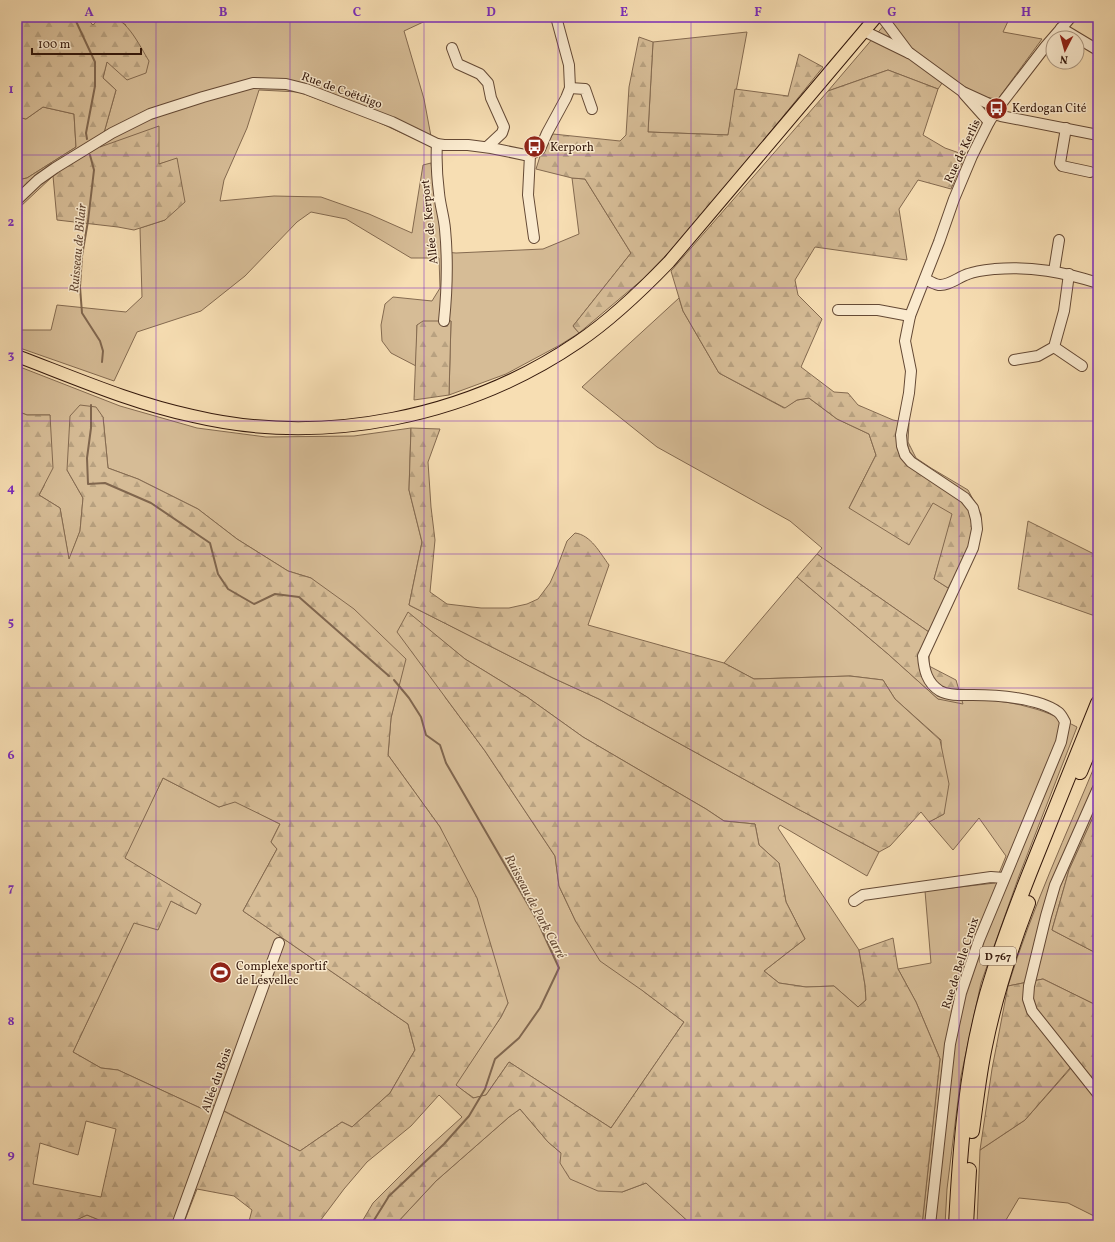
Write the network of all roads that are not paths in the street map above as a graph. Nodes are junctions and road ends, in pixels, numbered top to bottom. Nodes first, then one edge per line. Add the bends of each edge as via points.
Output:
1 (556, 17) edge
2 (876, 17) edge
3 (882, 17) edge
4 (1071, 17) edge
5 (1062, 28) junction
6 (864, 31) junction
7 (452, 48) dead end
8 (1098, 49) edge
9 (910, 54) junction
10 (570, 88) junction
11 (963, 92) junction
12 (592, 109) dead end
13 (994, 114) junction
14 (1066, 128) junction
15 (1098, 135) edge
16 (437, 144) junction
17 (487, 147) junction
18 (530, 155) junction
19 (1090, 172) dead end
20 (17, 200) edge
21 (534, 238) dead end
22 (1059, 240) dead end
23 (1054, 271) junction
24 (1069, 274) junction
25 (925, 279) junction
26 (1098, 283) edge
27 (838, 310) dead end
28 (910, 316) junction
29 (444, 321) dead end
30 (1054, 347) junction
31 (17, 356) edge
32 (1014, 360) dead end
33 (1082, 366) dead end
34 (1098, 703) edge
35 (1065, 722) joint
36 (1098, 729) edge
37 (1098, 788) edge
38 (1004, 878) junction
39 (854, 901) dead end
40 (279, 943) dead end
41 (1098, 1094) edge
42 (178, 1225) edge
43 (930, 1225) edge
44 (956, 1225) edge
45 (966, 1225) edge

1 - 10 street via 568,65
2 - 6 main road
3 - 9 street
4 - 5 street, Rue de Kerlis
5 - 8 street
5 - 13 street, Rue de Kerlis
6 - 9 street
6 - 31 main road via 669,262 637,295 605,322 552,359 486,392 424,412 374,422 316,428 231,424 156,407
7 - 17 street via 458,64 480,74 488,83 491,98 504,127 502,133
9 - 11 street
10 - 12 street via 585,89
10 - 18 street via 540,149
11 - 13 street
11 - 13 street
13 - 14 street
13 - 25 street, Rue de Kerlis via 972,156 954,199
14 - 15 street
14 - 19 street via 1060,163 1062,166
16 - 17 street, Rue de Coëtdigo
16 - 20 street, Rue de Coëtdigo via 392,122 306,88 286,84 254,83 150,114 112,132 38,180
16 - 29 street, Allée de Kerport via 438,193 445,228 447,257
17 - 18 street, Rue de Coëtdigo
18 - 21 street via 528,195
22 - 23 street
23 - 24 street
23 - 25 street via 996,269 968,274 939,285
24 - 26 street
24 - 30 street via 1064,311
25 - 28 street, Rue de Kerlis
27 - 28 street via 878,310
28 - 35 street, Rue de Kerlis via 905,341 911,371 901,435 902,446 911,462 965,498 973,508 977,529 973,548 923,656 924,671 930,683 940,692 1001,696 1030,701 1050,707 1059,713
30 - 32 street via 1038,356
30 - 33 street
34 - 44 highway, D 767 via 1010,923 987,995 966,1100
35 - 38 street, Rue de Belle Croix / D 767 via 1061,742
36 - 45 highway, D 767 via 1016,933 996,998 976,1098
37 - 41 street via 1055,885 1029,986 1028,999 1032,1012
38 - 39 street via 991,877 863,895
38 - 43 street, Rue de Belle Croix / D 767 via 961,993 950,1044
40 - 42 street, Allée du Bois

